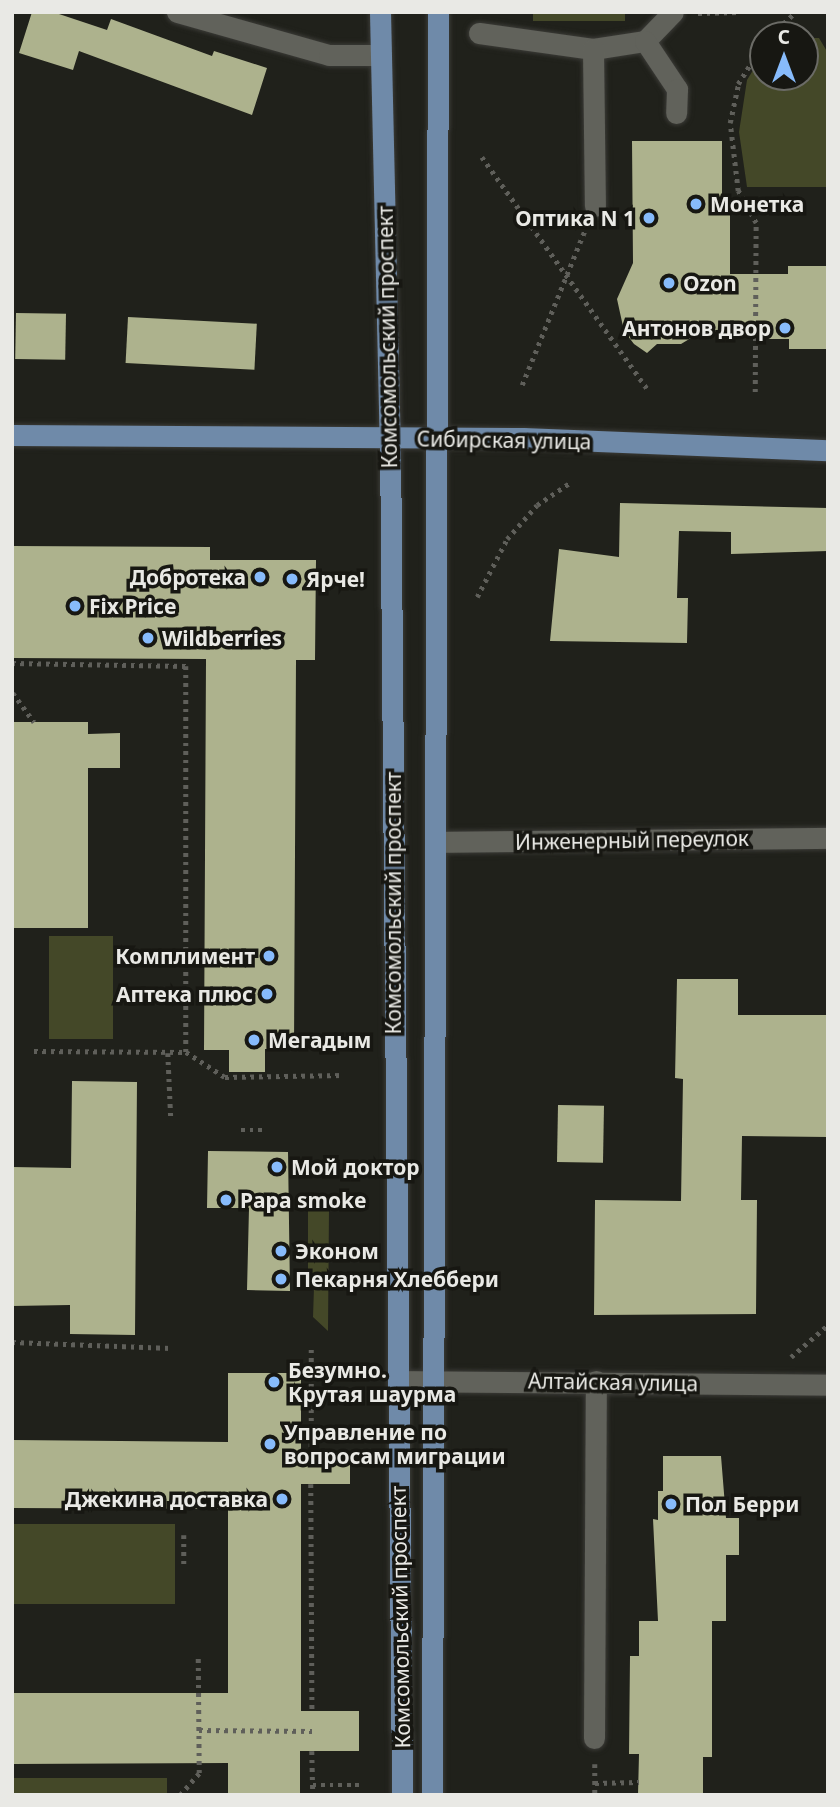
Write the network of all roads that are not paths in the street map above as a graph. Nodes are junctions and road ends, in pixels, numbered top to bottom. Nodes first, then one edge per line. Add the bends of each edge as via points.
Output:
1 (177, 12) edge
2 (380, 12) edge
3 (439, 12) edge
4 (673, 13) edge
5 (479, 33) dead end
6 (645, 41) junction
7 (593, 49) junction
8 (381, 55) junction
9 (676, 113) dead end
10 (595, 206) road end
11 (12, 435) edge
12 (437, 438) junction
13 (390, 439) junction
14 (828, 450) edge
15 (828, 838) edge
16 (435, 842) junction
17 (398, 1381) junction
18 (432, 1381) junction
19 (596, 1381) junction
20 (828, 1385) edge
21 (594, 1738) dead end
22 (402, 1795) edge
23 (432, 1795) edge

1 - 8 street via 329,55
2 - 8 main road, Комсомольский проспект
3 - 12 main road, Комсомольский проспект
4 - 6 street
5 - 7 street
6 - 7 street
6 - 9 street via 677,89
7 - 10 street
8 - 13 main road, Комсомольский проспект
11 - 13 main road, Сибирская улица
12 - 13 main road, Сибирская улица
12 - 14 main road, Сибирская улица
12 - 16 main road, Комсомольский проспект
13 - 17 main road, Комсомольский проспект
15 - 16 street, Инженерный переулок
16 - 18 main road, Комсомольский проспект
17 - 18 street, Алтайская улица
17 - 22 main road, Комсомольский проспект
18 - 19 street, Алтайская улица
18 - 23 main road, Комсомольский проспект
19 - 20 street, Алтайская улица
19 - 21 street

